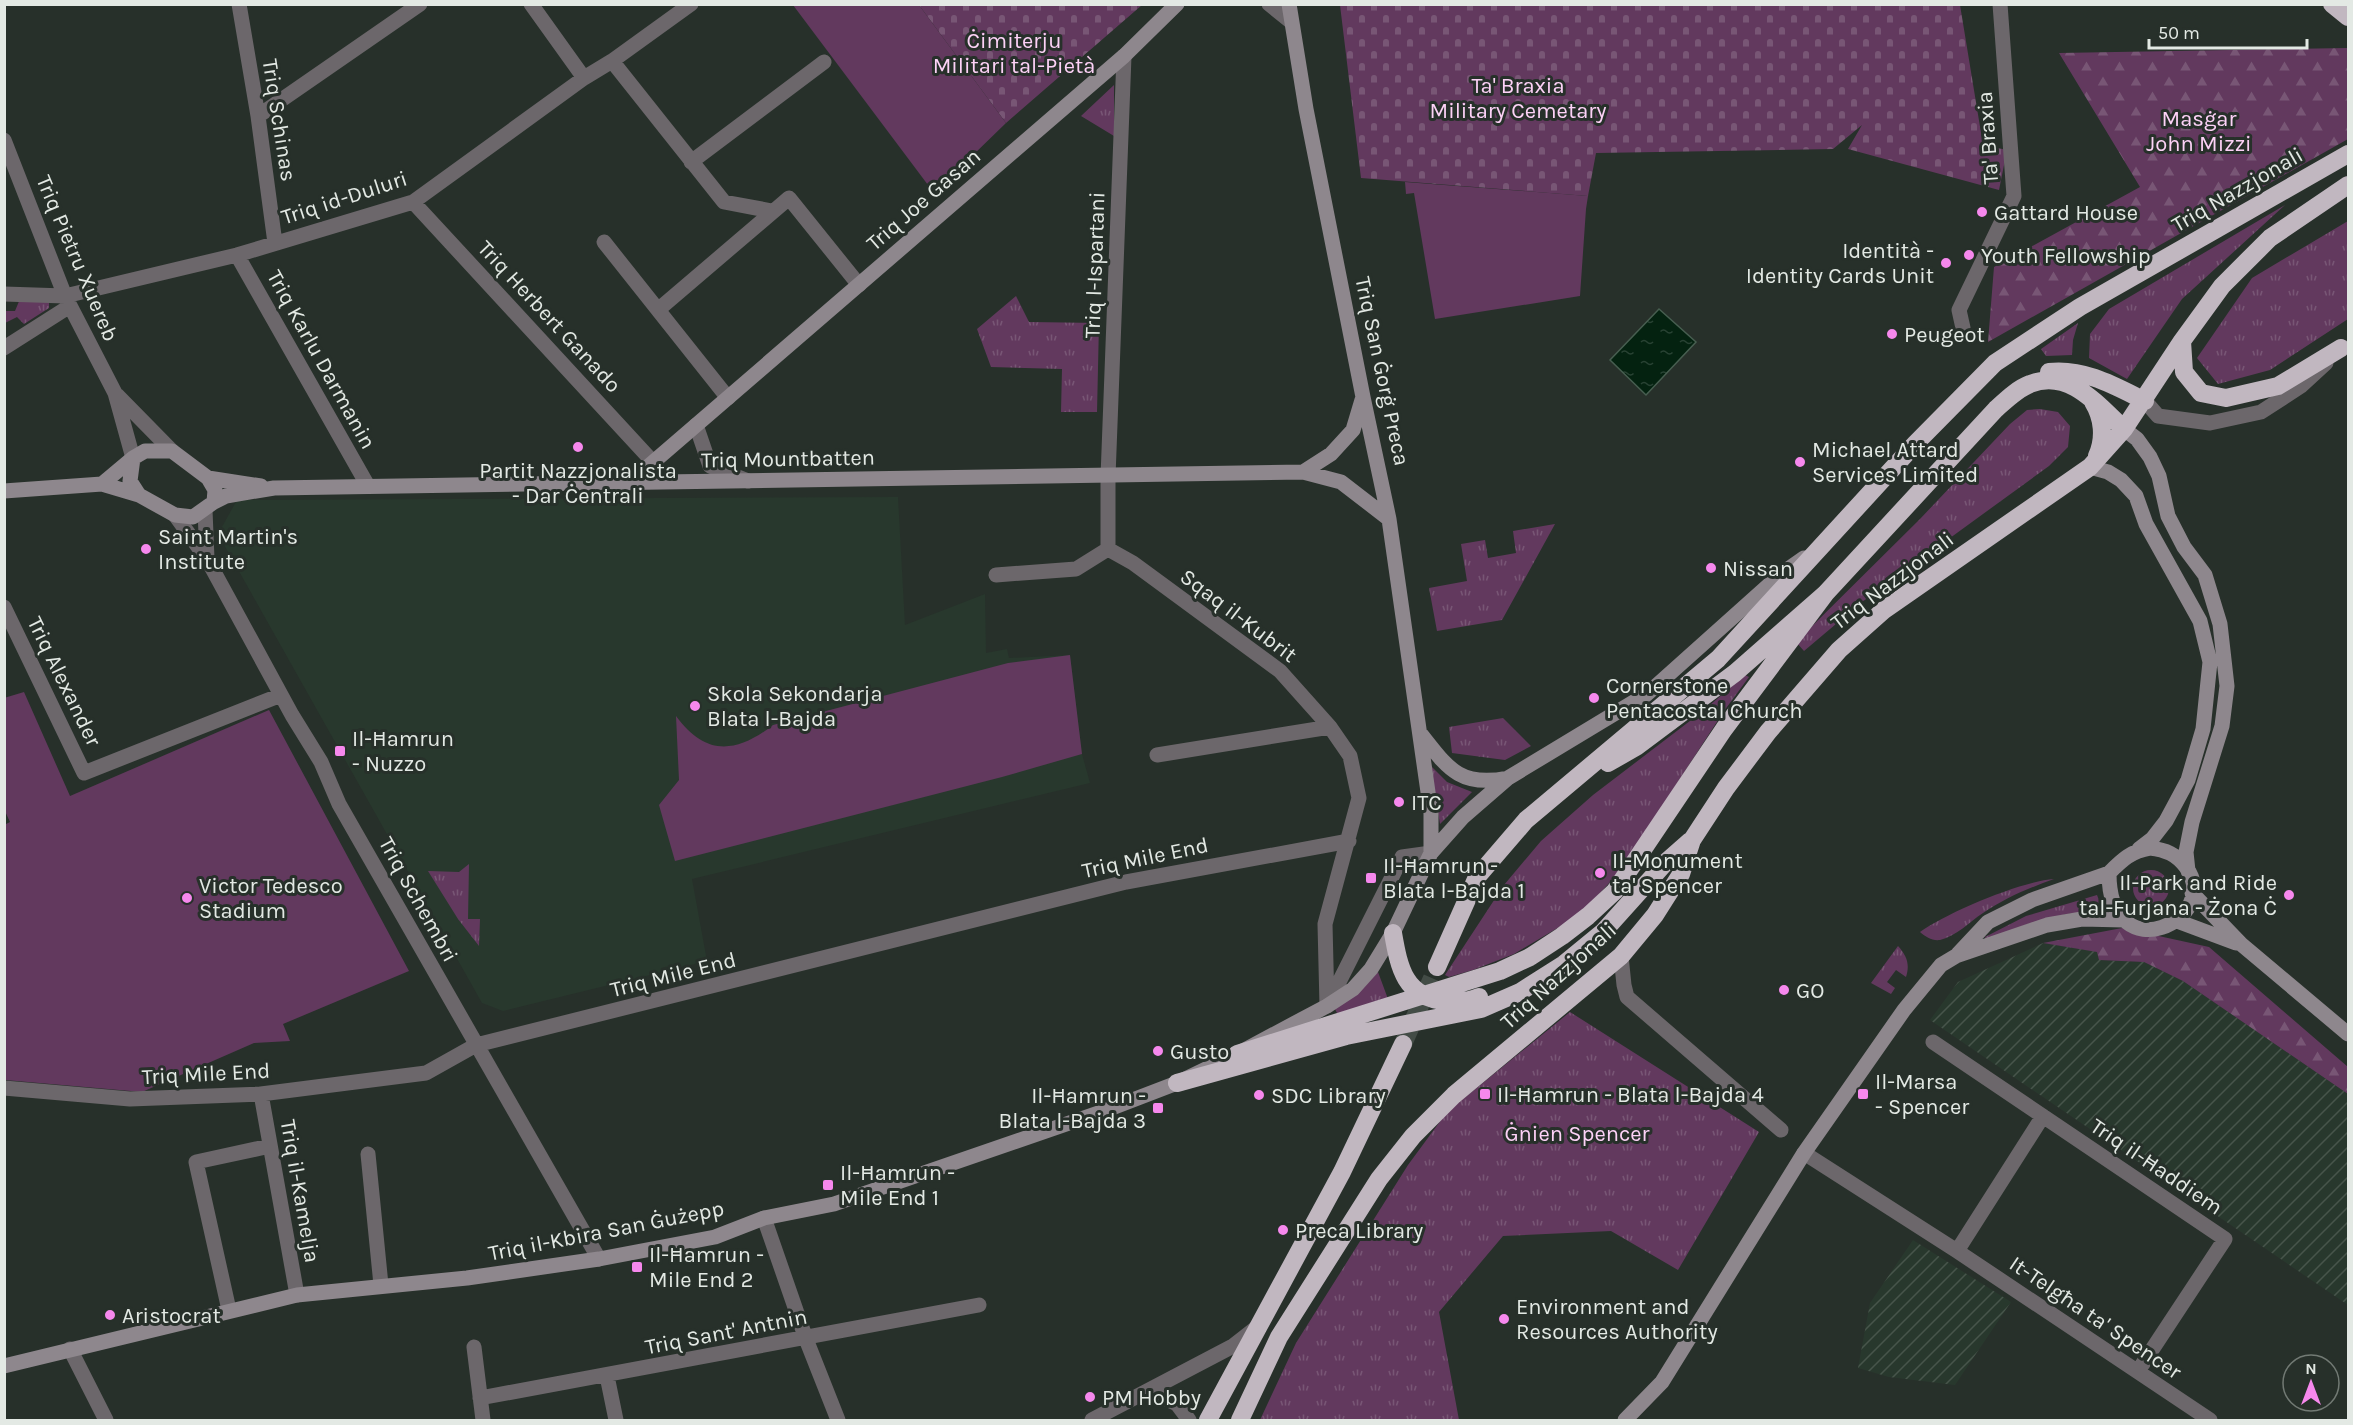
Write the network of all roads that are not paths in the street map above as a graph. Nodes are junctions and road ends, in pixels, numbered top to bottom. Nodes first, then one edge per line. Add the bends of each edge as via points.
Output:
1 (239, 4) edge
2 (420, 4) edge
3 (531, 4) edge
4 (691, 4) edge
5 (1177, 4) edge
6 (1269, 4) edge
7 (1289, 4) edge
8 (2000, 4) edge
9 (2332, 4) edge
10 (2349, 17) edge
11 (1290, 21) junction
12 (1124, 56) junction
13 (612, 61) junction
14 (824, 62) dead end
15 (584, 78) junction
16 (258, 116) junction
17 (4, 140) edge
18 (2349, 154) edge
19 (691, 162) junction
20 (2349, 185) edge
21 (413, 202) junction
22 (772, 211) junction
23 (604, 242) dead end
24 (275, 243) junction
25 (237, 255) junction
26 (859, 285) junction
27 (4, 294) edge
28 (68, 301) junction
29 (659, 309) junction
30 (1963, 328) dead end
31 (2182, 341) junction
32 (2345, 346) edge
33 (4, 348) edge
34 (2084, 392) junction
35 (115, 393) junction
36 (2015, 393) junction
37 (1363, 397) junction
38 (728, 398) junction
39 (2145, 401) junction
40 (696, 425) junction
41 (2124, 429) junction
42 (172, 451) junction
43 (133, 458) junction
44 (653, 462) junction
45 (2090, 467) junction
46 (1303, 472) junction
47 (1108, 477) junction
48 (208, 478) junction
49 (749, 481) junction
50 (629, 483) junction
51 (102, 484) junction
52 (368, 486) junction
53 (274, 488) junction
54 (4, 491) edge
55 (139, 495) junction
56 (209, 506) junction
57 (175, 514) junction
58 (1389, 519) junction
59 (1824, 544) junction
60 (1108, 549) junction
61 (207, 559) junction
62 (996, 575) dead end
63 (1825, 594) junction
64 (4, 607) edge
65 (12, 638) edge
66 (281, 695) junction
67 (1330, 728) junction
68 (1419, 732) junction
69 (1157, 755) dead end
70 (1508, 778) junction
71 (1560, 792) junction
72 (1692, 840) junction
73 (1349, 841) junction
74 (2139, 849) junction
75 (1431, 853) junction
76 (2188, 871) junction
77 (2109, 873) junction
78 (2192, 893) junction
79 (2124, 920) junction
80 (2177, 921) junction
81 (1393, 933) junction
82 (2241, 944) junction
83 (1621, 956) junction
84 (1956, 956) junction
85 (1564, 964) junction
86 (1437, 967) tunnel mouth
87 (1423, 995) junction
88 (1327, 1006) junction
89 (2349, 1034) edge
90 (1934, 1042) dead end
91 (1403, 1044) tunnel mouth
92 (476, 1045) junction
93 (1237, 1054) junction
94 (1177, 1083) junction
95 (4, 1088) edge
96 (261, 1094) junction
97 (2043, 1116) junction
98 (1781, 1130) dead end
99 (270, 1146) junction
100 (1804, 1153) junction
101 (368, 1154) dead end
102 (764, 1218) junction
103 (1957, 1251) junction
104 (599, 1258) junction
105 (381, 1285) junction
106 (297, 1295) junction
107 (980, 1305) dead end
108 (230, 1310) junction
109 (1258, 1326) junction
110 (806, 1339) junction
111 (474, 1347) dead end
112 (70, 1349) junction
113 (4, 1366) edge
114 (2138, 1371) junction
115 (607, 1376) junction
116 (1149, 1391) junction
117 (480, 1398) junction
118 (1648, 1398) junction
119 (106, 1420) edge
120 (483, 1420) edge
121 (616, 1420) edge
122 (838, 1420) edge
123 (1092, 1420) edge
124 (1189, 1420) edge
125 (1208, 1420) edge
126 (1240, 1420) edge
127 (1625, 1420) edge
128 (1644, 1420) edge
129 (2210, 1420) edge

1 - 16 street, Triq Schinas
2 - 16 street
3 - 15 street
4 - 13 street, Triq id-Duluri
5 - 12 street, Triq Joe Gasan
6 - 11 street
7 - 11 street, Triq San Ġorġ Preca
8 - 30 street, Ta' Braxia via 2014,196 1959,310
9 - 10 highway
11 - 37 street, Triq San Ġorġ Preca
12 - 26 street, Triq Joe Gasan
12 - 47 street, Triq l-Ispartani
13 - 15 street, Triq id-Duluri
13 - 19 street
14 - 19 street
15 - 21 street, Triq id-Duluri
16 - 24 street, Triq Schinas
17 - 28 street, Triq Pietru Xuereb
18 - 59 highway, Triq Nazzjonali via 2080,307 1995,363
19 - 22 street via 724,202
20 - 31 highway, Triq Nazzjonali via 2270,238 2222,286
21 - 24 street, Triq id-Duluri
21 - 44 street, Triq Herbert Ganado
22 - 26 street via 789,198
22 - 29 street
23 - 29 street
24 - 25 street, Triq id-Duluri
25 - 28 street, Triq id-Duluri
25 - 52 street, Triq Karlu Darmanin
26 - 38 street, Triq Joe Gasan
27 - 28 street
28 - 33 street
28 - 35 street, Triq Pietru Xuereb
29 - 38 street
31 - 32 highway via 2184,372 2201,393 2226,398 2278,386
31 - 39 highway, Triq Nazzjonali
32 - 39 street via 2301,386 2261,412 2210,423 2158,416
34 - 36 highway via 2065,382 2043,380
34 - 41 highway
34 - 45 highway via 2095,404 2103,436
35 - 42 street, Triq Pietru Xuereb
35 - 43 street, Triq Pietru Xuereb
36 - 39 highway via 2045,372 2066,370 2094,377
36 - 63 highway
37 - 46 street via 1353,430 1331,454
37 - 58 street, Triq San Ġorġ Preca
38 - 40 street, Triq Joe Gasan
39 - 41 highway, Triq Nazzjonali
40 - 44 street, Triq Joe Gasan
40 - 49 street via 710,466
41 - 45 highway, Triq Nazzjonali
41 - 76 street via 2150,457 2159,476 2168,516 2205,575 2220,624 2227,686 2222,726 2192,822 2186,852
42 - 43 street via 146,451
42 - 48 street
43 - 51 street
43 - 55 street via 130,482
44 - 50 street, Triq Joe Gasan
45 - 72 highway, Triq Nazzjonali via 1884,610 1839,650 1768,732
45 - 74 street via 2121,480 2136,496 2146,524 2200,621 2210,662 2203,729 2188,780 2166,821
46 - 47 street, Triq Mountbatten
46 - 58 street, Triq Mountbatten via 1341,482
47 - 49 street, Triq Mountbatten
47 - 60 street
48 - 53 street, Triq Mountbatten
48 - 56 street via 215,490
49 - 50 street, Triq Mountbatten
50 - 52 street, Triq Mountbatten
51 - 54 street
51 - 55 street
52 - 53 street, Triq Mountbatten
53 - 56 street, Triq Mountbatten via 226,496
55 - 57 street
56 - 57 street via 193,517
56 - 61 street, Triq Schembri
57 - 61 street, Triq Schembri
58 - 68 street, Triq San Ġorġ Preca
59 - 70 street, Triq Nazzjonali via 1781,574 1647,694
59 - 71 highway, Triq Nazzjonali via 1718,659
60 - 62 street via 1076,569
60 - 67 street, Sqaq il-Kubrit via 1133,563 1280,671
61 - 66 street, Triq Schembri
63 - 71 highway via 1726,680 1636,747
63 - 87 highway via 1724,729 1615,891 1588,916 1530,957 1500,971
64 - 65 street, Triq Alexander
65 - 66 street, Triq Alexander via 84,773
66 - 92 street, Triq Schembri
67 - 69 street
67 - 73 street, Sqaq il-Kubrit via 1350,756 1359,798
68 - 70 street, Triq San Ġorġ Preca via 1447,768 1471,779
68 - 75 street, Triq San Ġorġ Preca via 1431,813
70 - 75 street, Triq Nazzjonali via 1463,817
71 - 86 highway, Triq Nazzjonali via 1526,820 1477,877
72 - 83 highway, Triq Nazzjonali via 1680,874 1655,915
72 - 85 highway via 1665,863 1603,932
73 - 88 street, Sqaq il-Kubrit via 1325,924
73 - 92 street, Triq Mile End via 1126,882
74 - 76 street via 2173,854
74 - 77 street
75 - 81 street, Triq Nazzjonali
75 - 88 street via 1402,857
76 - 78 street
77 - 79 street via 2112,902
77 - 84 street via 2032,900 1988,922
78 - 80 street via 2188,908
78 - 82 street
79 - 80 street via 2146,930
79 - 84 street via 2082,919 2048,925
80 - 82 street
81 - 87 highway via 1401,970 1416,992
81 - 88 street, Triq Nazzjonali via 1371,969
82 - 89 street
83 - 98 street via 1628,997
83 - 126 highway, Triq Nazzjonali via 1454,1095 1413,1136 1379,1179 1279,1337
84 - 100 street via 1941,965 1904,1010
85 - 87 highway via 1469,1001 1432,1000
85 - 94 highway via 1520,992 1481,1009 1346,1036
87 - 93 highway
88 - 93 street, Triq il-Kbira San Ġużepp
90 - 97 street, Triq il-Ħaddiem
91 - 109 highway via 1342,1172
92 - 96 street, Triq Mile End via 426,1073
92 - 104 street, Triq Schembri
93 - 94 street, Triq il-Kbira San Ġużepp
94 - 102 street, Triq il-Kbira San Ġużepp via 834,1203
95 - 96 street, Triq Mile End via 130,1099
96 - 99 street, Triq il-Kamelja
97 - 103 street
97 - 114 street, Triq il-Ħaddiem via 2225,1239
99 - 106 street, Triq il-Kamelja
99 - 108 street via 196,1162
100 - 103 street, It-Telgħa ta' Spencer
100 - 118 street via 1662,1382
101 - 105 street
102 - 104 street, Triq il-Kbira San Ġużepp via 715,1237
102 - 110 street
103 - 114 street, It-Telgħa ta' Spencer
104 - 105 street, Triq il-Kbira San Ġużepp via 466,1278
105 - 106 street, Triq il-Kbira San Ġużepp
106 - 108 street, Triq il-Kbira San Ġużepp
107 - 110 street, Triq Sant' Antnin
108 - 112 street, Triq il-Kbira San Ġużepp
109 - 116 street via 1233,1346
109 - 125 highway
110 - 115 street, Triq Sant' Antnin
110 - 122 street
111 - 117 street
112 - 113 street, Triq il-Kbira San Ġużepp
112 - 119 street
114 - 129 street, It-Telgħa ta' Spencer
115 - 117 street, Triq Sant' Antnin
115 - 121 street
116 - 123 street
116 - 124 street via 1178,1404
117 - 120 street
118 - 127 street
118 - 128 street

